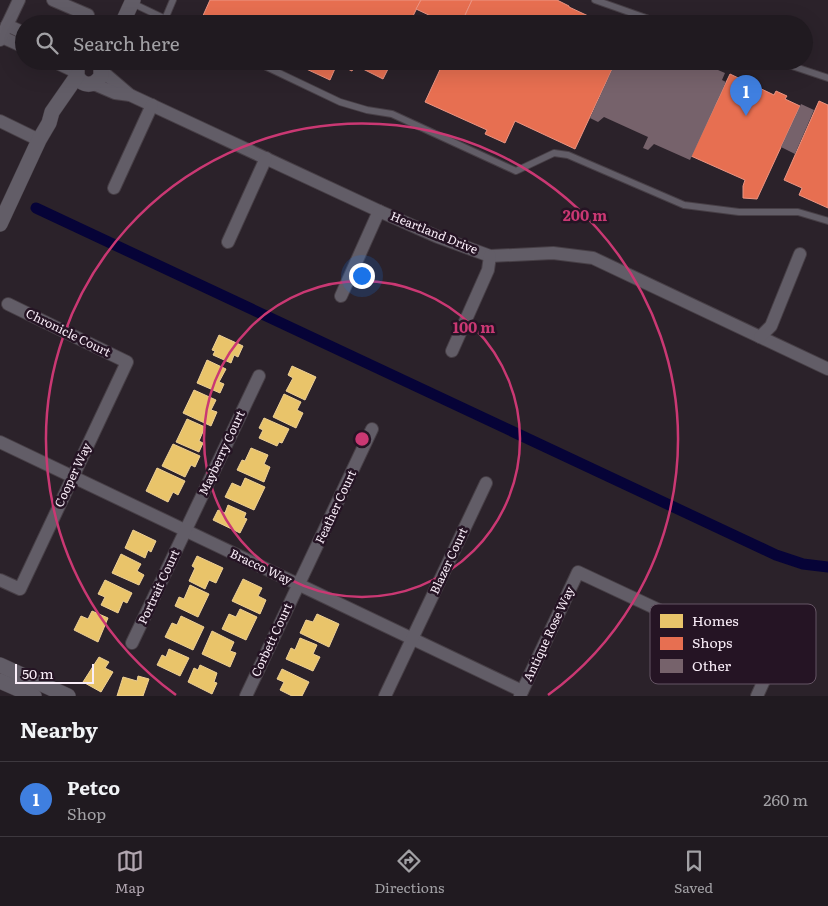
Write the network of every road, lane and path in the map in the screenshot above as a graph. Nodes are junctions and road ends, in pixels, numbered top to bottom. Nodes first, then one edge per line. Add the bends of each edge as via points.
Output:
1 (17, 0) edge
2 (53, 0) edge
3 (173, 0) edge
4 (595, 0) edge
5 (133, 1) edge
6 (88, 15) dead end
7 (126, 15) edge
8 (159, 15) edge
9 (166, 15) edge
10 (638, 15) edge
11 (3, 34) edge
12 (15, 41) edge
13 (71, 70) edge
14 (101, 70) edge
15 (106, 70) edge
16 (273, 70) edge
17 (804, 70) edge
18 (83, 76) edge
19 (828, 78) edge
20 (130, 95) junction
21 (152, 105) junction
22 (0, 121) edge
23 (39, 140) junction
24 (266, 158) junction
25 (114, 188) dead end
26 (379, 211) junction
27 (828, 221) edge
28 (0, 224) edge
29 (228, 242) dead end
30 (800, 254) dead end
31 (490, 256) junction
32 (341, 296) dead end
33 (8, 304) dead end
34 (760, 337) junction
35 (452, 351) dead end
36 (127, 362) joint
37 (828, 369) edge
38 (259, 376) dead end
39 (372, 429) dead end
40 (0, 442) edge
41 (72, 478) junction
42 (486, 483) dead end
43 (186, 531) junction
44 (0, 580) edge
45 (299, 585) junction
46 (650, 605) edge
47 (412, 638) junction
48 (132, 643) dead end
49 (0, 665) edge
50 (0, 681) edge
51 (762, 684) edge
52 (521, 693) edge
53 (34, 696) edge
54 (68, 696) edge
55 (246, 696) edge
56 (385, 696) edge
57 (757, 696) edge

1 - 11 street
2 - 6 street
3 - 9 lane
4 - 10 lane
5 - 7 street
5 - 8 lane
11 - 12 street
13 - 18 street, Heartland Drive
14 - 18 street via 101,76
15 - 20 street, Heartland Drive
16 - 27 lane via 340,102 392,114 516,171 554,153 568,155 684,205 739,212 798,212
17 - 19 lane
18 - 20 street, Heartland Drive via 115,93
18 - 23 street via 52,112
20 - 21 street, Heartland Drive
21 - 24 street, Heartland Drive
21 - 25 street
22 - 23 street
23 - 28 street
24 - 26 street, Heartland Drive
24 - 29 street
26 - 31 street, Heartland Drive
26 - 32 street
30 - 34 street via 771,326
31 - 34 street, Heartland Drive via 553,253 593,258
31 - 35 street via 488,270
33 - 36 street, Chronicle Court
34 - 37 street, Heartland Drive
36 - 41 street, Cooper Way
38 - 43 street, Mayberry Court
39 - 45 street, Feather Court
40 - 41 street, Bracco Way
41 - 43 street, Bracco Way
41 - 44 street, Cooper Way via 20,589
42 - 47 street, Blazer Court
43 - 45 street, Bracco Way
43 - 48 street, Portrait Court
45 - 47 street, Bracco Way
45 - 55 street, Corbett Court
46 - 52 street, Antique Rose Way via 578,572
47 - 52 street, Bracco Way
47 - 56 street, Blazer Court
49 - 54 street
50 - 53 street
51 - 57 street, Antique Rose Way

